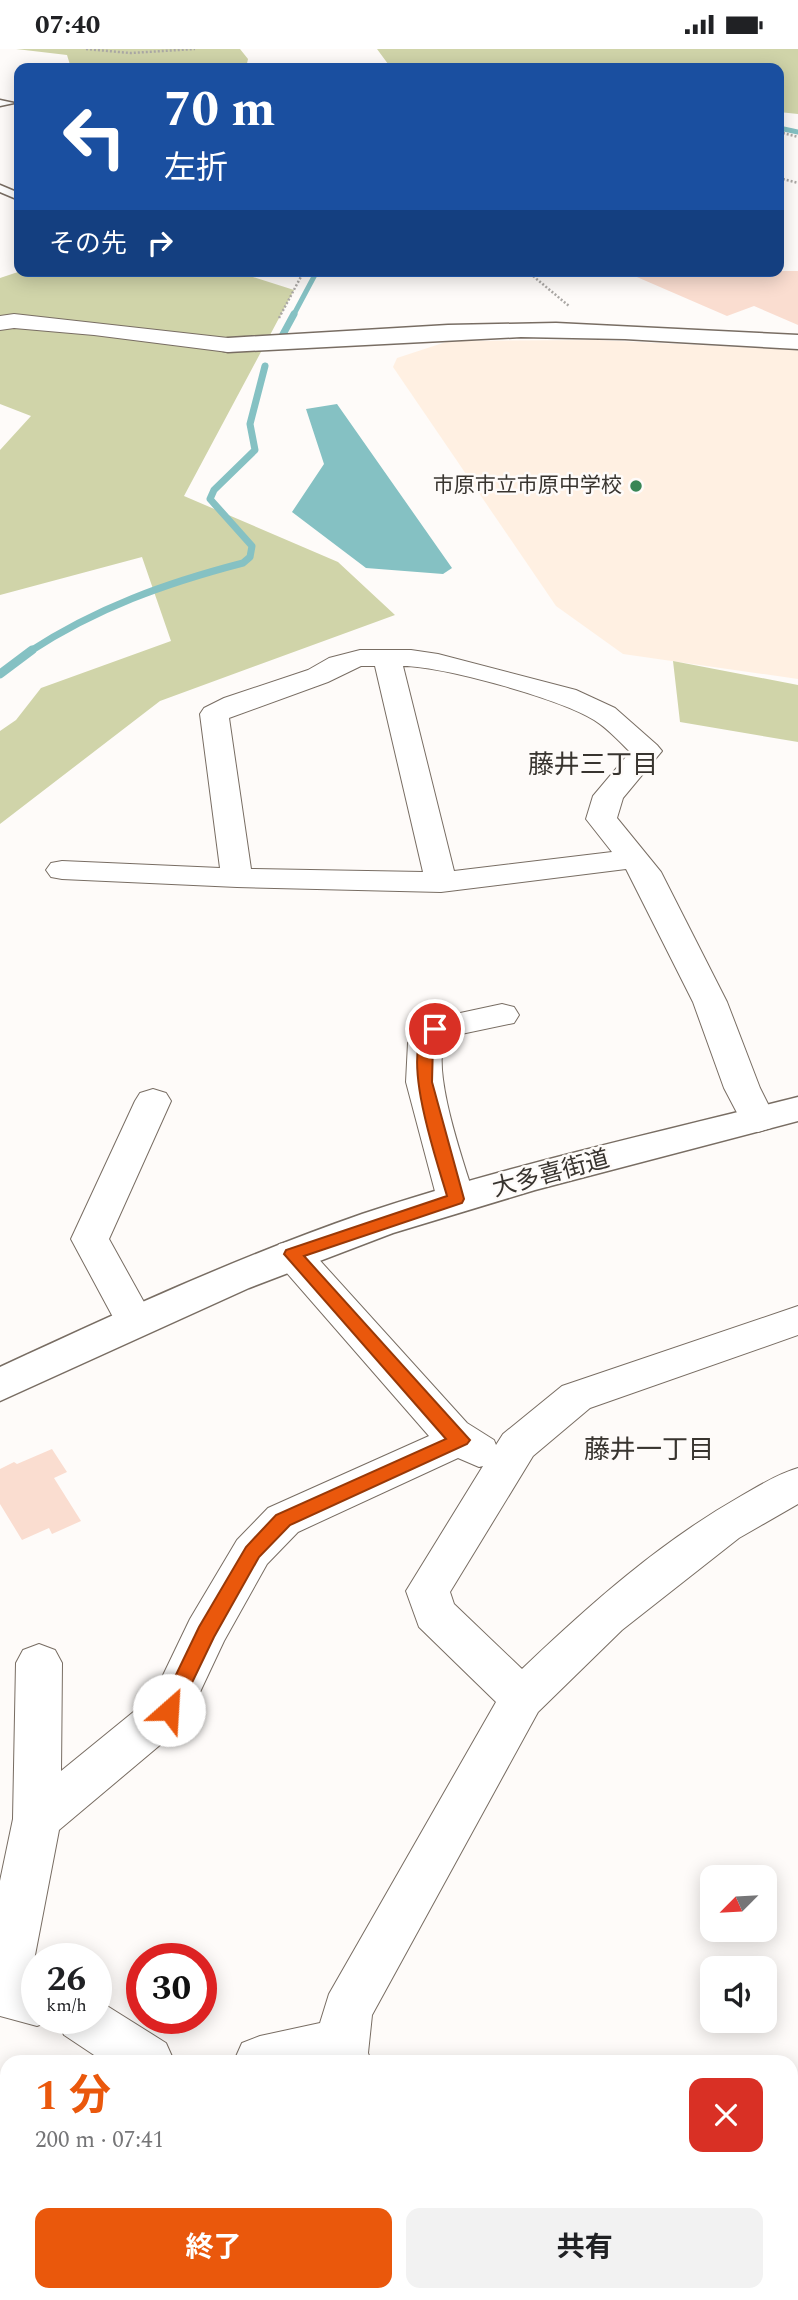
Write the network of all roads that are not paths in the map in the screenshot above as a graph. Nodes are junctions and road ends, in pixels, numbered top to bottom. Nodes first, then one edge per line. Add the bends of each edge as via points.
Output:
1 (0, 323) edge
2 (798, 342) edge
3 (228, 345) joint
4 (387, 658) junction
5 (635, 859) junction
6 (62, 870) dead end
7 (237, 878) junction
8 (441, 883) junction
9 (502, 1015) dead end
10 (153, 1101) dead end
11 (798, 1109) edge
12 (758, 1120) junction
13 (456, 1199) junction
14 (292, 1254) junction
15 (798, 1320) edge
16 (135, 1322) junction
17 (0, 1385) edge
18 (461, 1440) junction
19 (504, 1467) junction
20 (798, 1484) edge
21 (39, 1663) dead end
22 (522, 1698) junction
23 (37, 1819) junction
24 (13, 1995) edge
25 (107, 2034) edge
26 (344, 2052) edge
27 (139, 2055) edge
28 (316, 2055) edge

1 - 3 street via 94,328
2 - 3 main road via 629,331 518,330
4 - 5 street via 438,662 566,696 605,714 647,751 608,796 601,819
4 - 7 street via 339,664 214,714
4 - 8 street
5 - 8 street
5 - 12 street via 710,1002
6 - 7 street
7 - 8 street
9 - 13 street via 435,1029 425,1042 424,1082
10 - 16 street via 90,1239
11 - 12 main road, 大多喜街道
12 - 13 main road, 大多喜街道
13 - 14 main road, 大多喜街道
14 - 16 main road, 大多喜街道
14 - 18 street
15 - 19 street via 576,1398 518,1445
16 - 17 main road, 大多喜街道
18 - 19 street
18 - 23 street via 283,1520 253,1552 206,1632 169,1710
19 - 22 street via 428,1591 435,1614
20 - 22 street via 724,1526 606,1617
21 - 23 street
22 - 26 street via 347,2011
23 - 24 street
25 - 27 street
26 - 28 street

